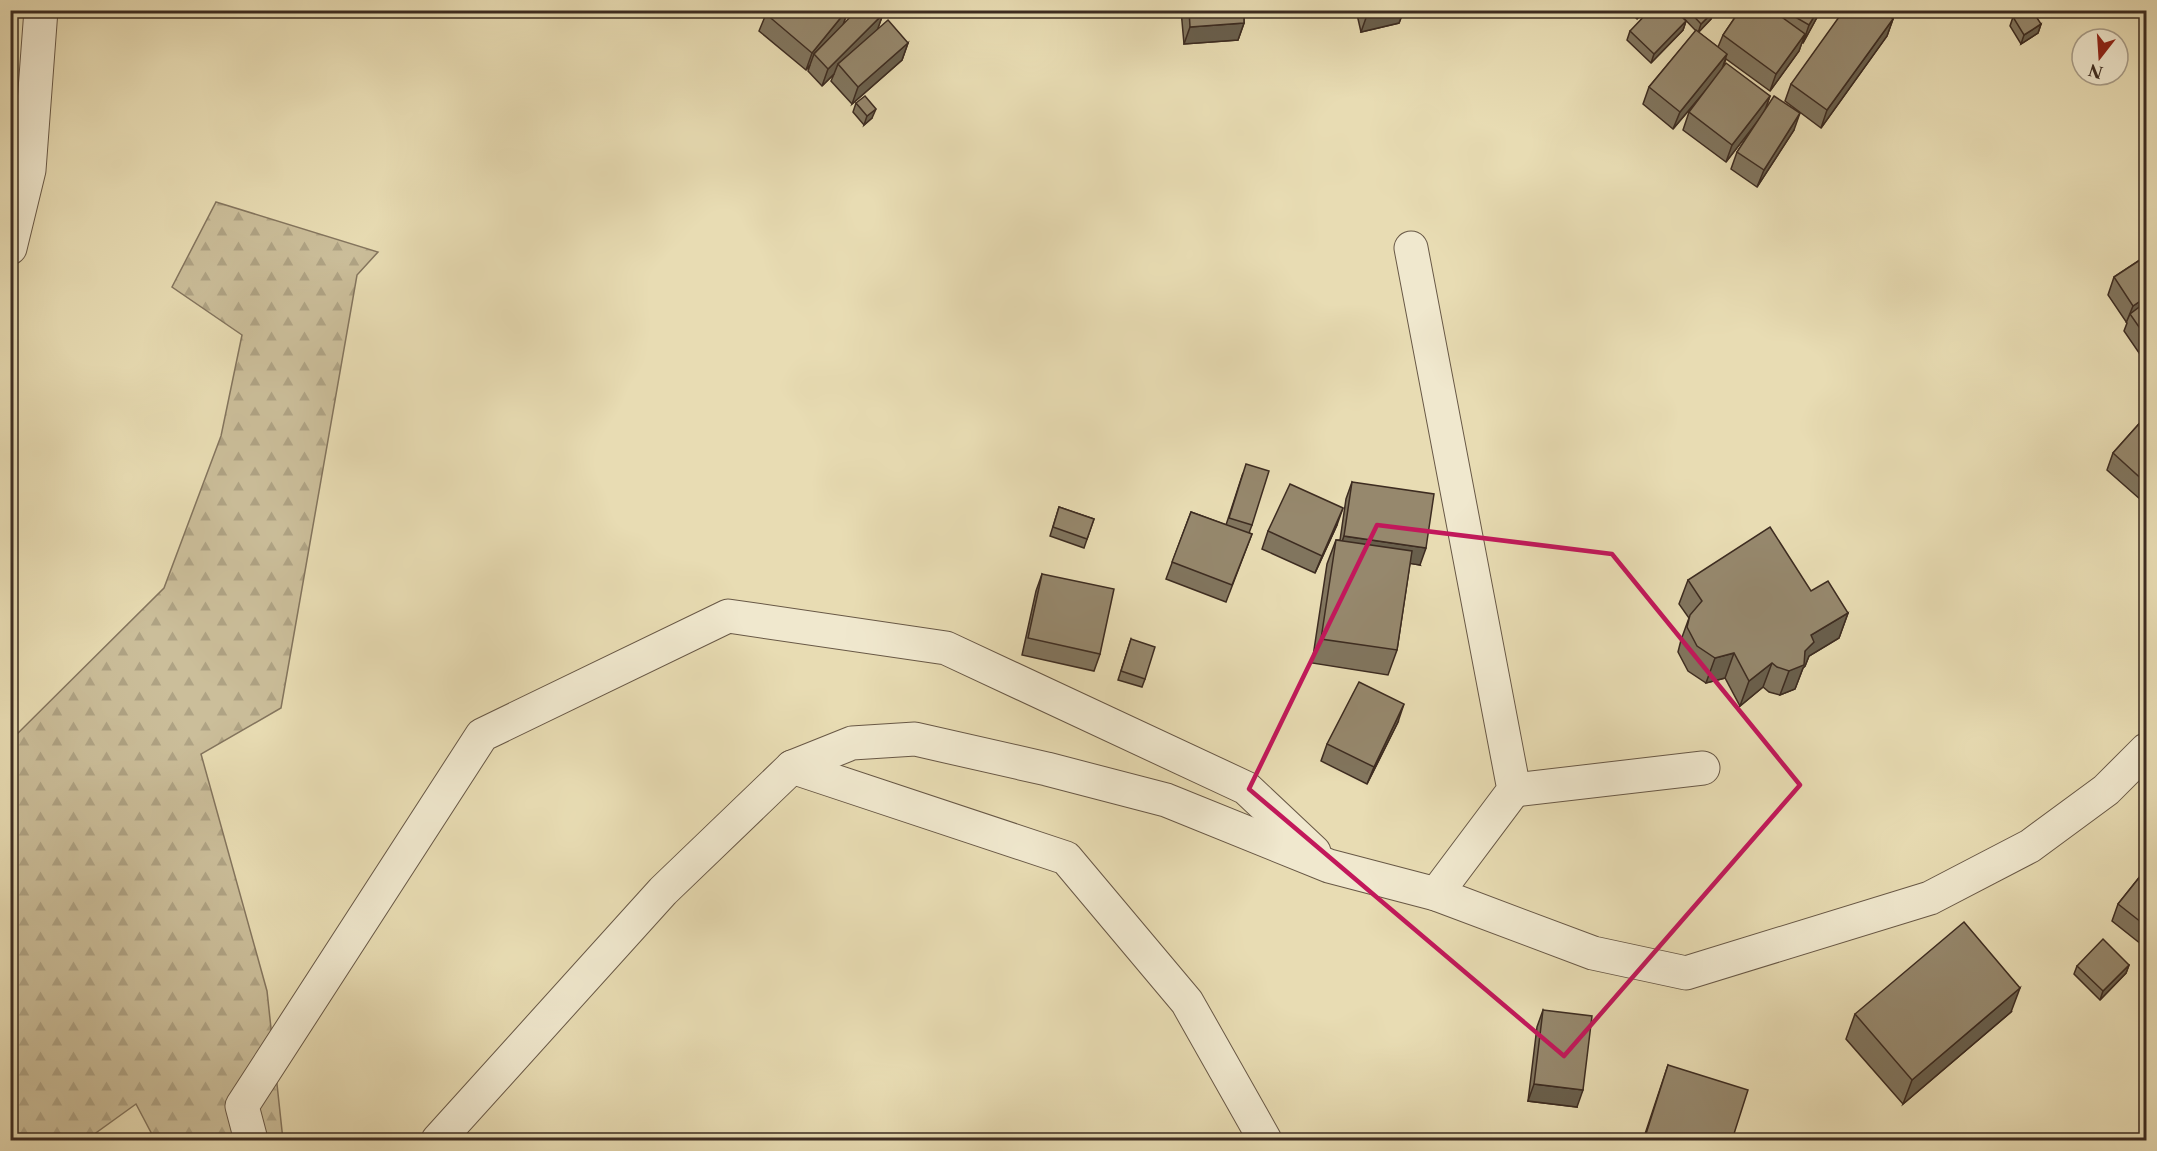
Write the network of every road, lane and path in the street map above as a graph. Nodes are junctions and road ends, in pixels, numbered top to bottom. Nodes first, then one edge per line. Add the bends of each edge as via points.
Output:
1 (41, 10) edge
2 (10, 248) edge
3 (1411, 248) dead end
4 (2146, 750) edge
5 (792, 767) junction
6 (1703, 768) dead end
7 (1514, 790) junction
8 (1329, 866) junction
9 (1436, 894) junction
10 (251, 1140) edge
11 (438, 1140) edge
12 (1265, 1140) edge

1 - 2 street via 29,170
3 - 7 street
4 - 9 street via 2106,790 2030,846 1930,898 1686,973 1593,953
5 - 8 street via 852,743 915,739 1166,800
5 - 11 street via 663,891
5 - 12 street via 1066,858 1187,1002
6 - 7 street
7 - 9 street
8 - 9 street
8 - 10 street via 1246,788 946,648 728,615 482,735 242,1106

